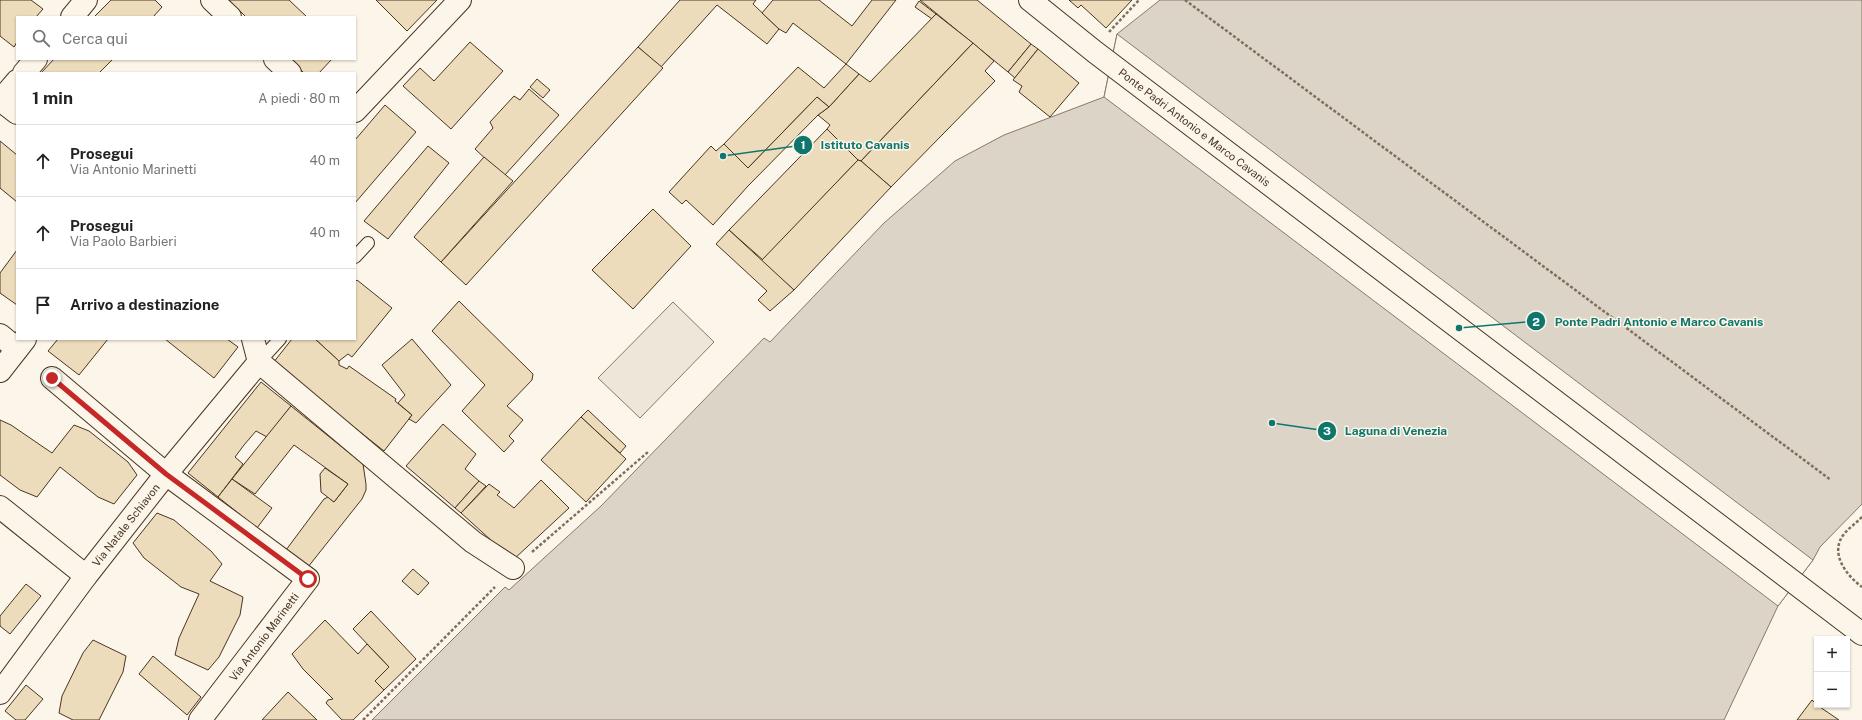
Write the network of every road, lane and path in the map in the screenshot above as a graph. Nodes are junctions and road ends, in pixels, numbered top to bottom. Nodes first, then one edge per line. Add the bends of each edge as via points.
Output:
1 (86, 0) edge
2 (212, 0) edge
3 (460, 0) edge
4 (1030, 0) edge
5 (1139, 0) edge
6 (1185, 0) edge
7 (73, 16) edge
8 (229, 16) edge
9 (1109, 32) dead end
10 (35, 60) edge
11 (276, 60) edge
12 (25, 72) edge
13 (289, 72) edge
14 (16, 83) edge
15 (6, 104) edge
16 (356, 110) edge
17 (368, 243) dead end
18 (356, 256) edge
19 (0, 335) edge
20 (253, 340) edge
21 (279, 340) edge
22 (21, 344) edge
23 (259, 362) junction
24 (0, 371) edge
25 (52, 378) dead end
26 (166, 474) junction
27 (1831, 480) dead end
28 (0, 507) edge
29 (1862, 517) edge
30 (513, 568) dead end
31 (86, 576) junction
32 (1862, 587) edge
33 (1862, 634) edge
34 (0, 693) edge
35 (200, 720) edge

1 - 7 street
2 - 8 street
3 - 16 street
4 - 33 street, Ponte Padri Antonio e Marco Cavanis
5 - 9 path
6 - 27 path
10 - 12 street
11 - 13 street
14 - 15 street
17 - 18 lane
19 - 22 street
20 - 23 street
21 - 23 lane
22 - 24 street
23 - 26 street, Via Natale Schiavon
23 - 30 street via 473,542
25 - 26 street
26 - 31 street, Via Natale Schiavon
26 - 35 street, Via Antonio Marinetti via 308,579
28 - 31 street
29 - 32 path via 1844,535 1839,545 1838,556 1843,568
31 - 34 street, Via Natale Schiavon

